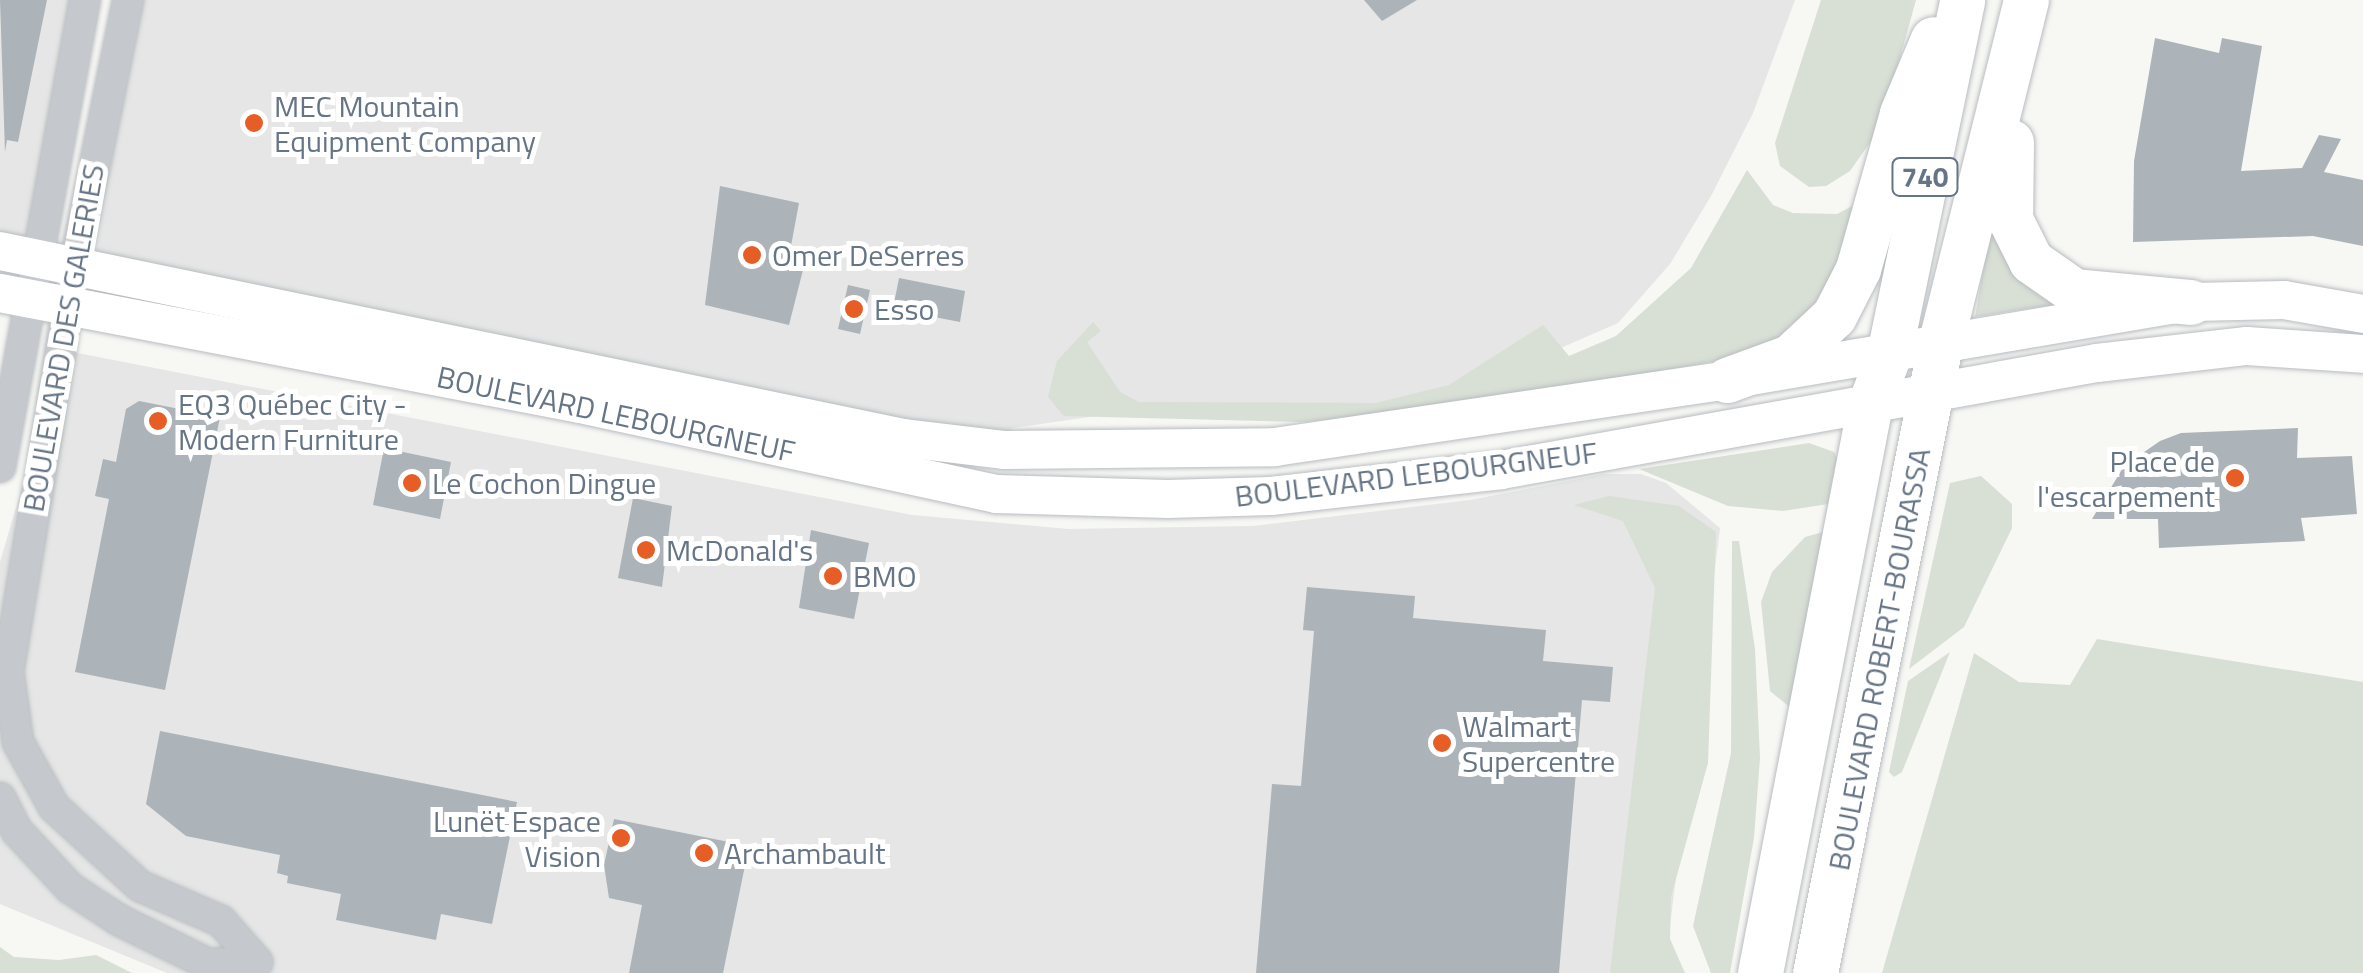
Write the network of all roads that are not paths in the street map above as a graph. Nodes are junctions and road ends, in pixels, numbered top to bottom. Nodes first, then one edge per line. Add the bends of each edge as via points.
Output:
1 (85, 0) edge
2 (128, 0) edge
3 (1949, 0) edge
4 (1962, 0) edge
5 (2026, 0) edge
6 (2012, 63) junction
7 (0, 251) edge
8 (56, 261) junction
9 (33, 300) edge
10 (2190, 302) junction
11 (2363, 314) edge
12 (1940, 345) junction
13 (1889, 354) junction
14 (2363, 354) edge
15 (1727, 380) junction
16 (1932, 393) junction
17 (1870, 404) junction
18 (0, 467) edge
19 (0, 798) edge
20 (255, 967) edge
21 (1760, 973) edge
22 (1815, 973) edge

1 - 8 street, BOULEVARD DES GALERIES
2 - 8 street, BOULEVARD DES GALERIES
3 - 15 highway via 1902,114 1858,269 1834,316 1790,357
4 - 13 highway, 740
5 - 6 highway, 740
6 - 10 highway via 2010,219 2032,261 2074,291
6 - 12 highway, 740
7 - 8 main road, BOULEVARD LEBOURGNEUF
8 - 9 street, BOULEVARD DES GALERIES
8 - 15 main road, BOULEVARD LEBOURGNEUF via 904,438 1006,450 1275,446
9 - 17 main road, BOULEVARD LEBOURGNEUF via 580,404 996,494 1271,496 1501,470
9 - 18 street, BOULEVARD DES GALERIES
9 - 20 street, BOULEVARD DES GALERIES via 8,671 18,742 54,807 90,847 140,886 221,921
10 - 11 main road, BOULEVARD LEBOURGNEUF via 2284,300
10 - 12 main road, BOULEVARD LEBOURGNEUF
12 - 13 main road, BOULEVARD LEBOURGNEUF
12 - 16 highway, BOULEVARD ROBERT-BOURASSA
13 - 15 main road, BOULEVARD LEBOURGNEUF
13 - 17 highway, BOULEVARD ROBERT-BOURASSA
14 - 16 main road, BOULEVARD LEBOURGNEUF via 2247,346
16 - 17 main road, BOULEVARD LEBOURGNEUF
16 - 22 highway, BOULEVARD ROBERT-BOURASSA
17 - 21 highway, BOULEVARD ROBERT-BOURASSA
19 - 20 street, BOULEVARD DES GALERIES via 17,831 70,888 208,964

